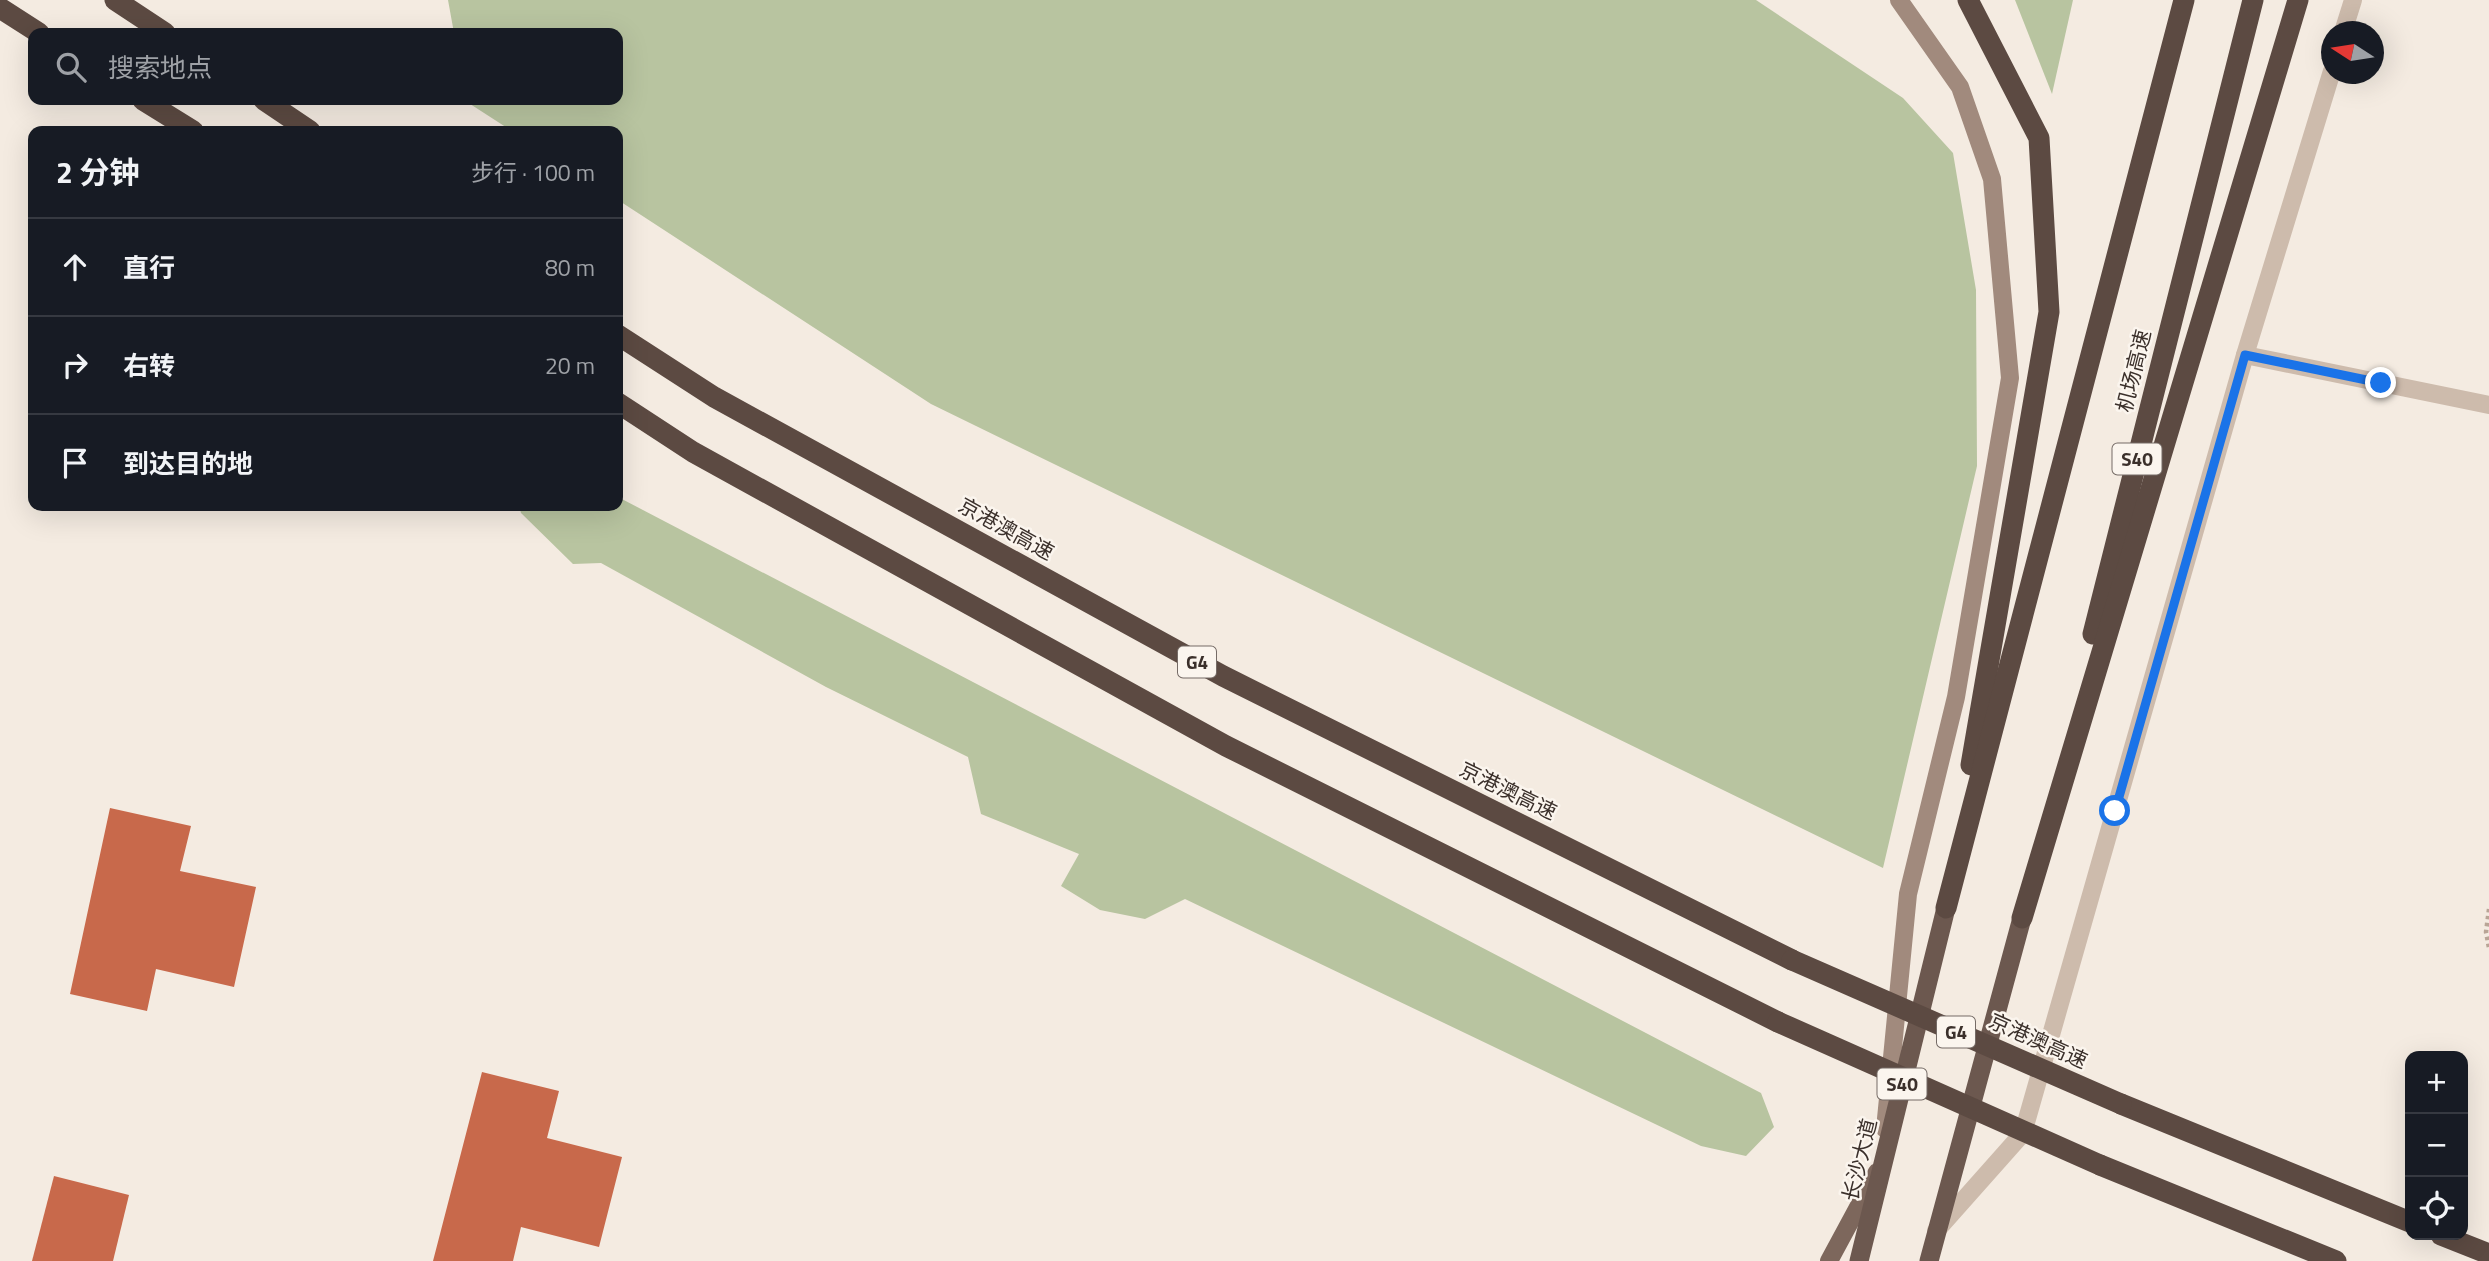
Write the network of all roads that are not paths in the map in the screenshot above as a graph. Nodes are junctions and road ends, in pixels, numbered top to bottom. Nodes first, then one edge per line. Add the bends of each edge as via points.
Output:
1 (115, 0) edge
2 (1899, 0) edge
3 (1968, 0) edge
4 (2184, 0) edge
5 (2253, 0) edge
6 (2298, 0) edge
7 (2353, 0) edge
8 (0, 8) edge
9 (2346, 21) edge
10 (31, 28) edge
11 (157, 28) edge
12 (2328, 84) edge
13 (151, 105) edge
14 (271, 105) edge
15 (184, 126) edge
16 (303, 126) edge
17 (623, 338) edge
18 (2245, 355) junction
19 (2489, 405) edge
20 (623, 406) edge
21 (1946, 908) junction
22 (2022, 918) junction
23 (1882, 1163) junction
24 (2405, 1220) edge
25 (1936, 1231) junction
26 (2454, 1240) edge
27 (2489, 1254) edge
28 (1829, 1261) edge
29 (1859, 1261) edge
30 (1928, 1261) edge
31 (1940, 1261) edge
32 (2336, 1261) edge

1 - 11 highway
2 - 23 main road via 1960,87 1992,179 2010,379 1956,697 1908,894
3 - 21 highway via 2039,138 2049,312
4 - 21 highway, S40
5 - 22 highway, 机场高速 / S40
6 - 22 highway
7 - 9 street
8 - 10 highway
12 - 18 street
13 - 15 highway
14 - 16 highway
17 - 24 highway, 京港澳高速 / G4, bridge via 714,397 1223,676 1792,960 2121,1104
18 - 19 street
18 - 25 street via 2023,1133
20 - 32 highway, bridge via 693,452 1226,746 1778,1022 2100,1165
21 - 23 highway, 长沙大道 / S40
22 - 25 highway
23 - 28 main road
23 - 29 highway, 长沙大道 / S40
25 - 30 highway
25 - 31 main road
26 - 27 highway

